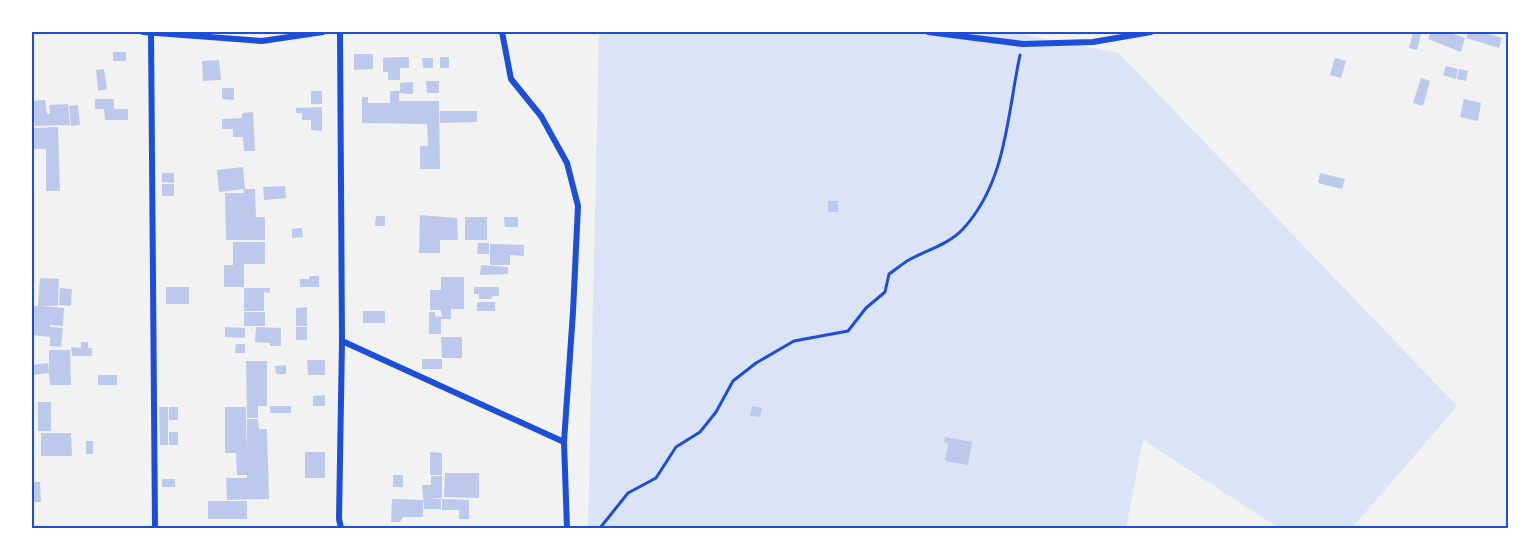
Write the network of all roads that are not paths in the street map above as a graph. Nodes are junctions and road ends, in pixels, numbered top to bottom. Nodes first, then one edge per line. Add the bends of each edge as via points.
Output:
1 (142, 32) edge
2 (151, 32) edge
3 (323, 32) edge
4 (340, 32) edge
5 (502, 32) edge
6 (928, 32) edge
7 (1131, 32) edge
8 (1152, 32) edge
9 (1123, 38) junction
10 (342, 341) junction
11 (564, 442) junction
12 (155, 528) edge
13 (341, 528) edge
14 (567, 528) edge

1 - 2 street
2 - 3 street via 262,41
2 - 12 street
4 - 10 street
5 - 11 street via 512,79 542,116 567,163 578,206
6 - 9 street via 1023,44
7 - 9 street
8 - 9 street
10 - 11 street
10 - 13 street
11 - 14 street

